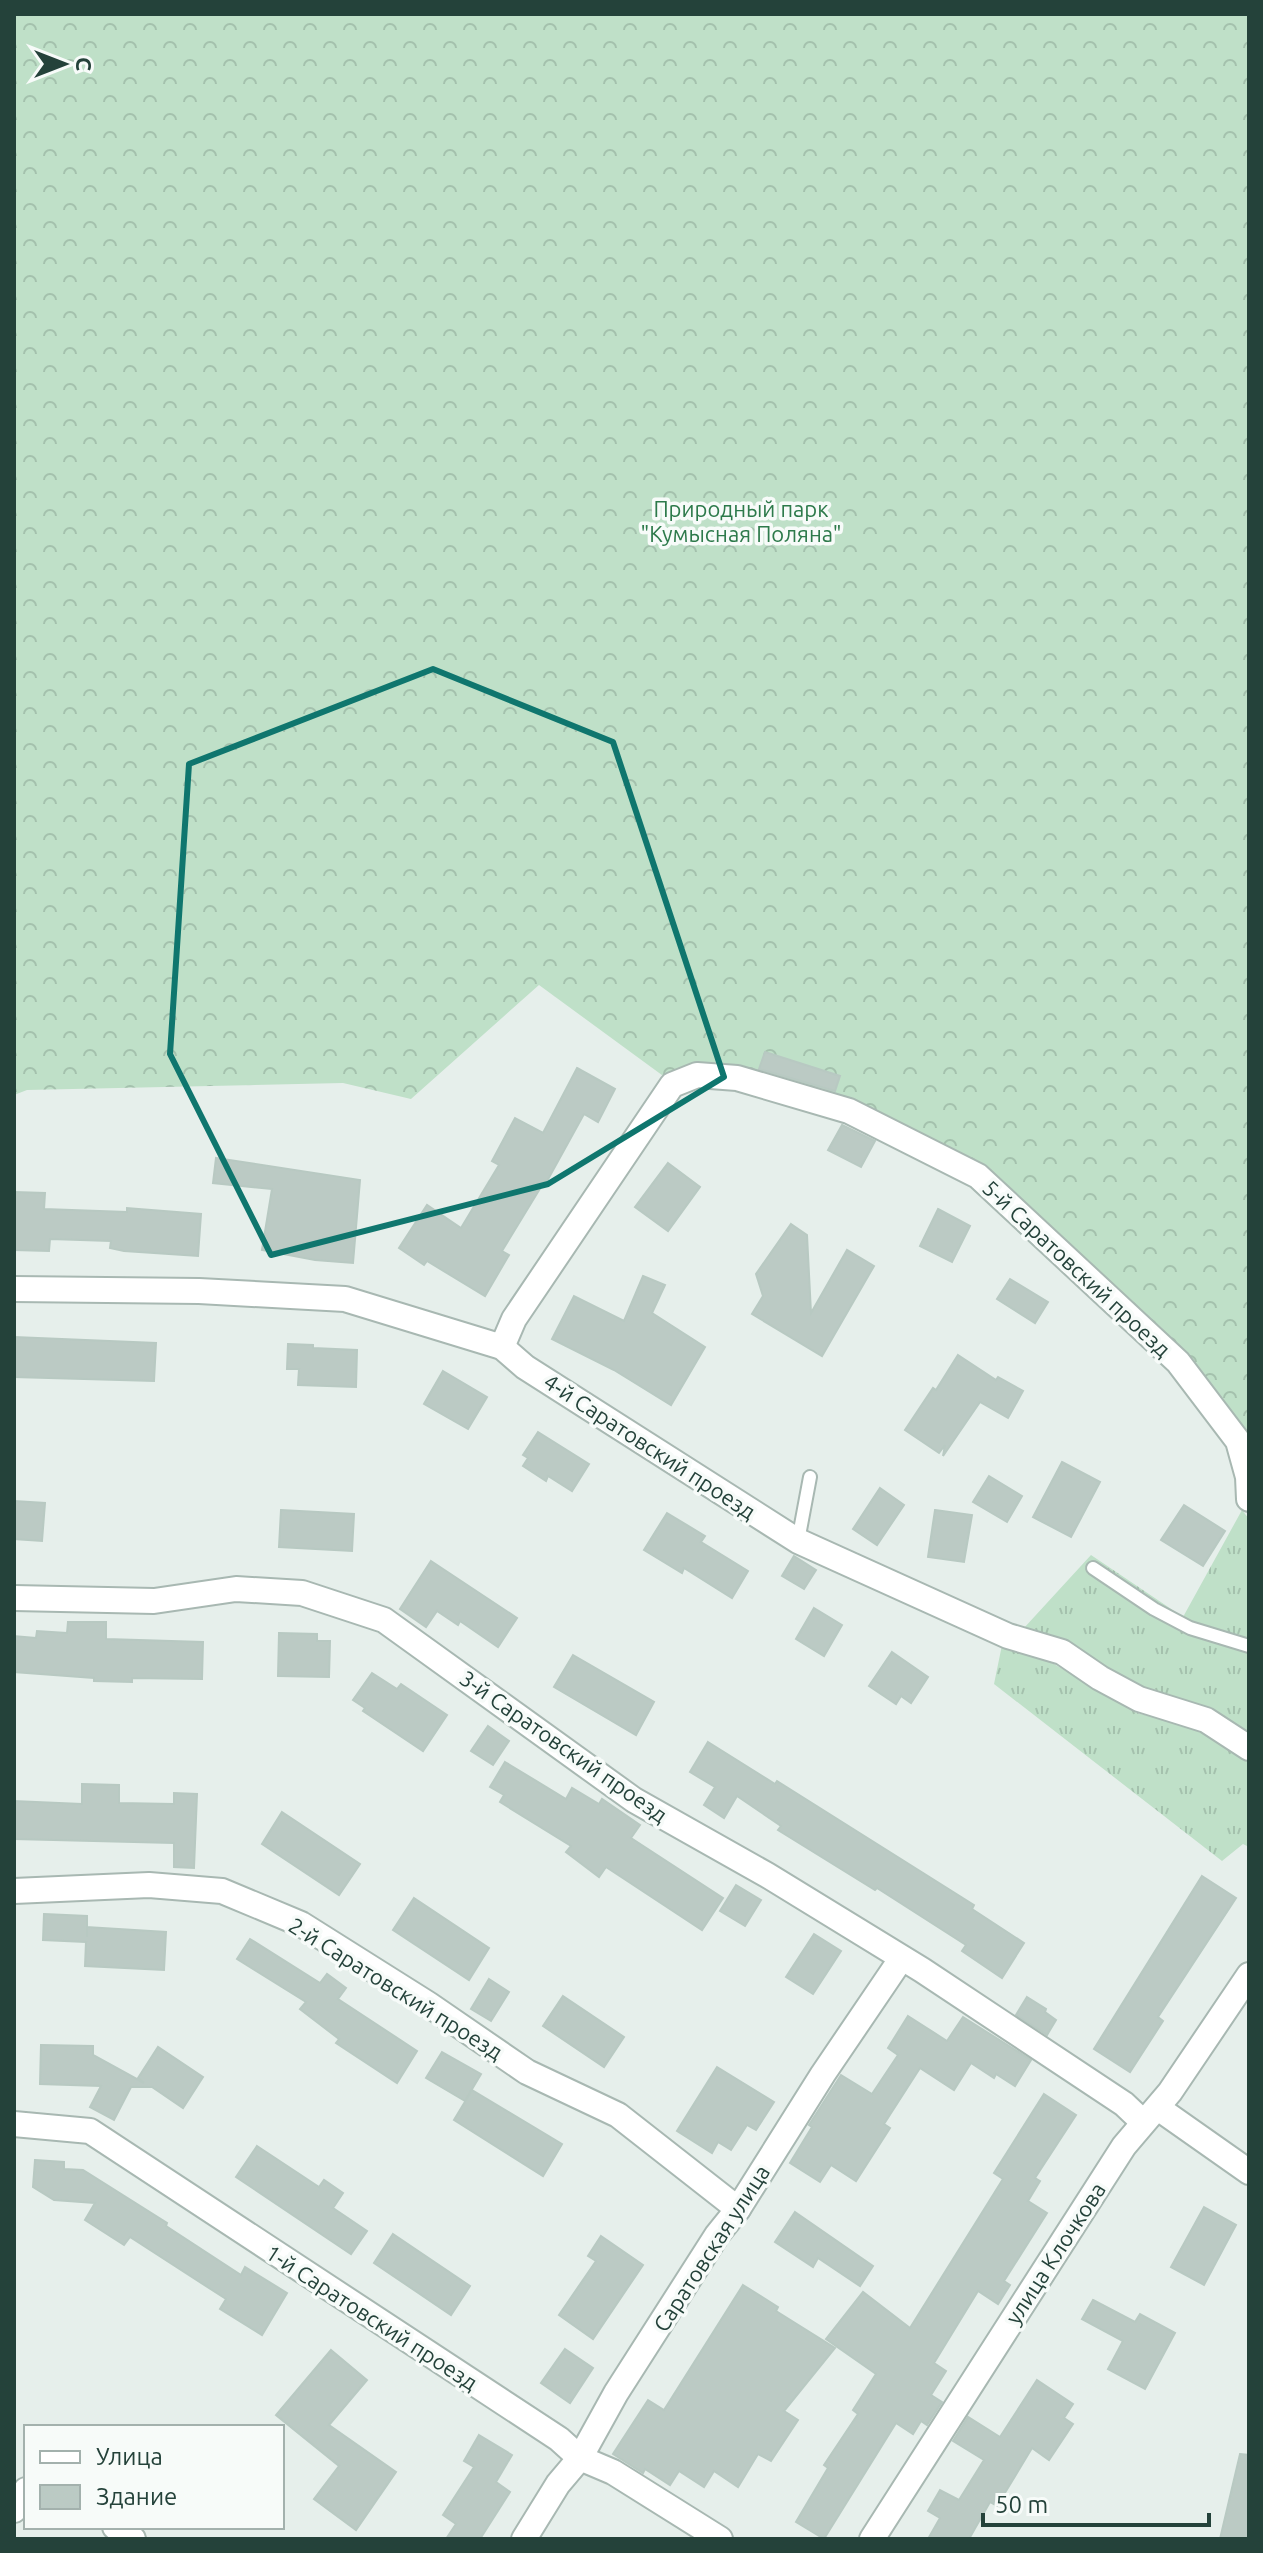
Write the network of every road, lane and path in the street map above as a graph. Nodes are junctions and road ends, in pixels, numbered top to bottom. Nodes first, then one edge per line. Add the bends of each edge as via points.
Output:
1 (14, 1289) edge
2 (502, 1347) junction
3 (810, 1477) dead end
4 (1249, 1499) edge
5 (798, 1541) junction
6 (1093, 1568) dead end
7 (14, 1598) edge
8 (1249, 1646) edge
9 (1249, 1748) edge
10 (14, 1891) edge
11 (901, 1959) junction
12 (1249, 1975) edge
13 (1150, 2115) junction
14 (14, 2124) edge
15 (1249, 2172) edge
16 (738, 2209) junction
17 (580, 2458) junction
18 (524, 2539) edge
19 (720, 2539) edge
20 (872, 2539) edge

1 - 2 street, 4-й Саратовский проезд via 345,1299
2 - 4 street, 5-й Саратовский проезд via 514,1319 672,1085 697,1075 737,1078 849,1111 978,1176 1178,1362 1238,1441
2 - 5 street, 4-й Саратовский проезд via 525,1367
3 - 5 lane
5 - 9 street, 4-й Саратовский проезд via 1008,1636 1062,1652 1139,1699 1206,1720
6 - 8 lane via 1190,1628
7 - 11 street, 3-й Саратовский проезд via 154,1601 236,1589 302,1593 384,1620 634,1800
10 - 16 street, 2-й Саратовский проезд via 149,1885 222,1891 301,1924 527,2072 618,2115
11 - 13 street, 3-й Саратовский проезд via 1124,2104
11 - 16 street, Саратовская улица
12 - 13 street, улица Клочкова
13 - 15 street, 3-й Саратовский проезд
13 - 20 street, улица Клочкова via 1124,2146
14 - 17 street, 1-й Саратовский проезд via 90,2131 559,2439
16 - 17 street, Саратовская улица via 616,2393
17 - 18 street, Саратовская улица
17 - 19 street, 1-й Саратовский проезд via 613,2472

